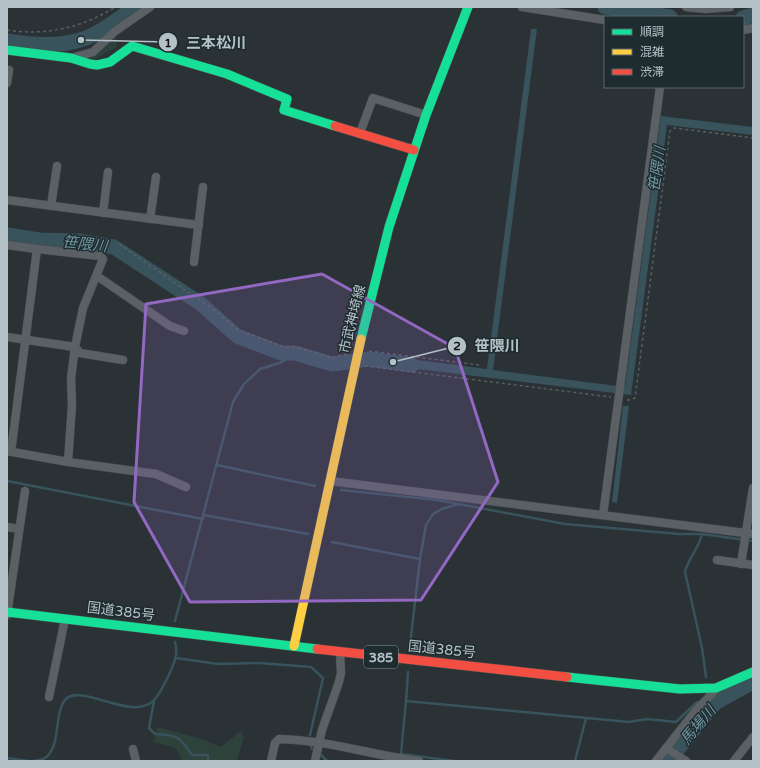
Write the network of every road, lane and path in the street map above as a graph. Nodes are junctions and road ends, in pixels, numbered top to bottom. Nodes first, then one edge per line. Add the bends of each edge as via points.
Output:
1 (115, 7) edge
2 (150, 7) edge
3 (468, 7) edge
4 (522, 7) edge
5 (686, 7) edge
6 (730, 7) edge
7 (604, 20) edge
8 (7, 30) edge
9 (7, 50) edge
10 (71, 58) junction
11 (9, 70) dead end
12 (7, 83) edge
13 (660, 88) edge
14 (426, 115) junction
15 (360, 133) junction
16 (753, 138) edge
17 (414, 150) junction
18 (56, 166) dead end
19 (108, 172) dead end
20 (156, 178) dead end
21 (203, 187) dead end
22 (7, 200) edge
23 (51, 206) junction
24 (103, 213) junction
25 (150, 219) junction
26 (199, 225) junction
27 (119, 244) dead end
28 (7, 245) edge
29 (37, 249) junction
30 (194, 262) dead end
31 (97, 276) junction
32 (184, 331) dead end
33 (7, 337) edge
34 (25, 339) junction
35 (74, 347) junction
36 (358, 353) junction
37 (123, 360) dead end
38 (479, 365) dead end
39 (355, 367) junction
40 (618, 398) junction
41 (9, 452) edge
42 (68, 462) junction
43 (330, 481) junction
44 (186, 487) dead end
45 (753, 488) edge
46 (24, 491) dead end
47 (603, 515) junction
48 (7, 527) edge
49 (19, 529) junction
50 (750, 534) edge
51 (717, 560) dead end
52 (741, 564) junction
53 (753, 565) edge
54 (7, 614) edge
55 (65, 619) junction
56 (294, 646) junction
57 (340, 652) junction
58 (753, 672) edge
59 (716, 688) junction
60 (49, 697) dead end
61 (753, 737) edge
62 (319, 741) junction
63 (666, 748) junction
64 (133, 749) dead end
65 (683, 759) edge
66 (397, 760) edge
67 (136, 761) edge
68 (271, 761) edge
69 (315, 761) edge
70 (419, 761) edge
71 (656, 761) edge
72 (734, 761) edge

1 - 8 path via 102,16 73,27 47,32
2 - 10 street via 114,32 93,52
3 - 14 main road, 市武神埼線
4 - 7 street
5 - 6 street
9 - 10 main road
10 - 15 main road via 101,66 115,60 132,46 227,74 287,98 284,110
11 - 12 street
13 - 40 street
14 - 15 street via 373,98
14 - 17 main road, 市武神埼線
15 - 17 main road
16 - 40 path via 674,128 670,131 635,398
17 - 36 main road, 市武神埼線 via 389,227
18 - 23 street
19 - 24 street
20 - 25 street
21 - 26 street
22 - 23 street
23 - 24 street
24 - 25 street
25 - 26 street
26 - 30 street
27 - 36 path via 218,313 238,330 284,347 297,347 332,358
28 - 29 street
29 - 31 street via 100,256 103,259
29 - 34 street
31 - 32 street via 170,326
31 - 35 street via 83,308
33 - 34 street
34 - 35 street
34 - 41 street
35 - 37 street via 80,353
35 - 42 street
36 - 38 path via 365,350
36 - 39 main road, 市武神埼線
39 - 40 path via 374,366
39 - 43 main road, 市武神埼線
40 - 47 street
41 - 42 street
42 - 44 street via 156,474
43 - 47 street
43 - 56 main road, 市武神埼線
45 - 50 street
46 - 49 street
47 - 50 street
48 - 49 street
49 - 54 street
50 - 52 street via 744,544
51 - 52 street
52 - 53 street
54 - 55 main road, 国道385号 / 385
55 - 56 main road, 国道385号 / 385
55 - 60 street
56 - 57 main road, 国道385号 / 385
57 - 59 main road, 国道385号 / 385 via 657,687
57 - 62 street via 339,682
58 - 59 main road, 国道385号 / 385
59 - 63 street
61 - 72 street
62 - 66 street
62 - 68 street via 279,738
62 - 69 street
63 - 65 street
63 - 71 street
64 - 67 street
66 - 70 street

